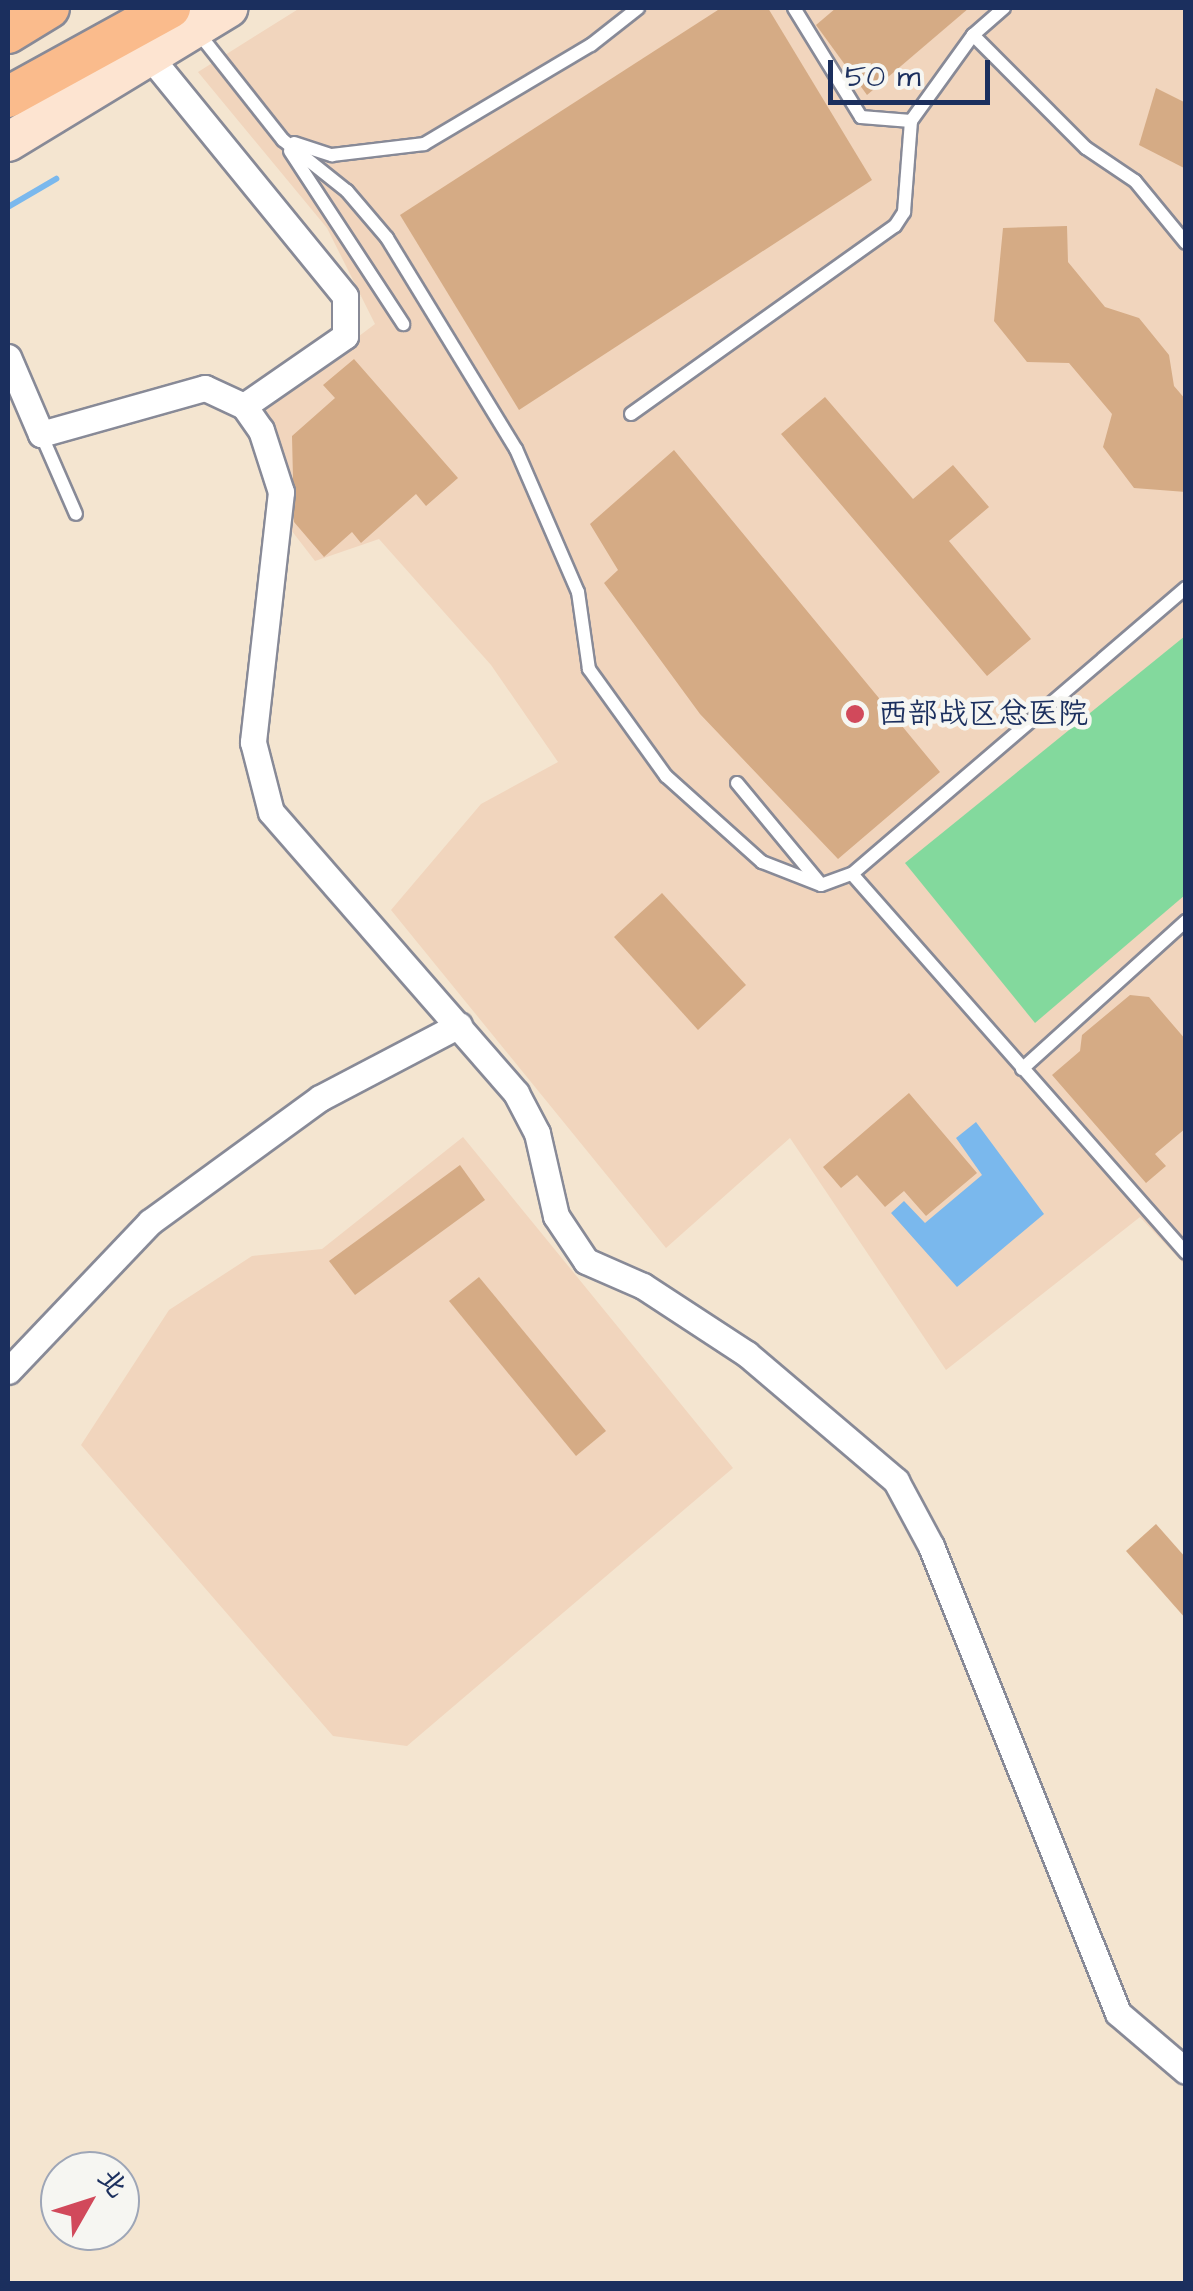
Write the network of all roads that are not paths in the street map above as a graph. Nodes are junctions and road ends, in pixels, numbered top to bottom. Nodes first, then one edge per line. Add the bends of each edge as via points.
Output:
1 (48, 8) edge
2 (228, 8) edge
3 (638, 8) edge
4 (794, 8) edge
5 (1004, 8) edge
6 (181, 14) edge
7 (8, 32) edge
8 (973, 35) junction
9 (139, 43) junction
10 (8, 97) edge
11 (911, 122) junction
12 (283, 140) junction
13 (8, 142) edge
14 (1186, 243) edge
15 (403, 324) dead end
16 (8, 356) edge
17 (244, 406) junction
18 (630, 414) dead end
19 (40, 434) junction
20 (76, 514) dead end
21 (1186, 588) edge
22 (737, 783) dead end
23 (852, 874) junction
24 (820, 884) junction
25 (1186, 920) edge
26 (459, 1024) junction
27 (1022, 1069) junction
28 (1186, 1253) edge
29 (8, 1371) edge
30 (1186, 2071) edge

1 - 7 main road
2 - 6 street
3 - 12 lane via 591,44 424,144 332,155
4 - 11 lane via 861,118
5 - 8 lane
6 - 9 main road
6 - 12 lane
8 - 11 lane
8 - 14 lane via 1086,148 1135,181
9 - 10 main road
9 - 13 street
9 - 17 street via 345,296 345,336
11 - 18 lane via 904,212 896,226
12 - 15 lane
12 - 24 lane via 347,191 387,238 516,448 578,592 589,670 666,776 714,822 762,862
16 - 19 street
17 - 19 street via 204,388
17 - 26 street via 266,441 282,492 253,742 271,812
19 - 20 lane
21 - 23 lane
22 - 24 lane
23 - 24 lane
23 - 27 lane
25 - 27 lane
26 - 29 street via 320,1098 150,1222
26 - 30 street via 516,1093 537,1133 556,1216 586,1261 643,1286 747,1354 896,1481 930,1546 1118,2013
27 - 28 lane

